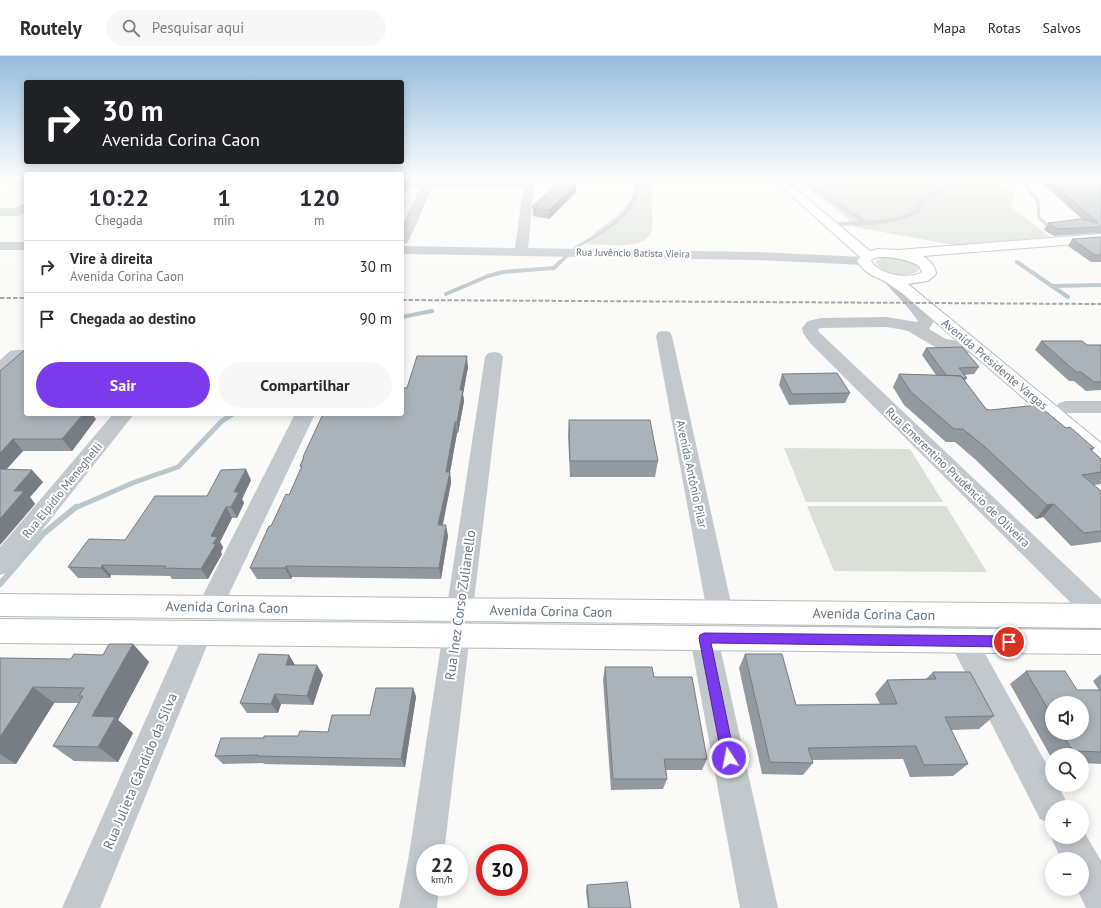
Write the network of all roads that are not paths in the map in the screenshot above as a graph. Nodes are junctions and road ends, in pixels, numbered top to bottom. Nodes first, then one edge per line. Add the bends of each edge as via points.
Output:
1 (412, 219) edge
2 (525, 219) edge
3 (824, 219) edge
4 (859, 219) edge
5 (901, 219) edge
6 (864, 222) junction
7 (835, 228) junction
8 (404, 236) edge
9 (1101, 238) edge
10 (0, 246) edge
11 (24, 246) edge
12 (404, 250) edge
13 (960, 250) junction
14 (521, 251) junction
15 (893, 253) junction
16 (866, 258) junction
17 (925, 275) junction
18 (886, 276) junction
19 (914, 328) junction
20 (664, 336) dead end
21 (978, 350) junction
22 (21, 355) edge
23 (494, 357) dead end
24 (0, 369) edge
25 (1066, 407) junction
26 (1101, 407) edge
27 (122, 416) edge
28 (304, 416) edge
29 (1101, 436) edge
30 (1101, 454) edge
31 (0, 566) edge
32 (0, 605) edge
33 (1101, 616) edge
34 (204, 620) junction
35 (457, 623) junction
36 (712, 625) junction
37 (0, 631) edge
38 (963, 641) junction
39 (1101, 642) edge
40 (1048, 800) edge
41 (427, 844) edge
42 (1089, 875) edge
43 (420, 896) edge
44 (1101, 898) edge
45 (81, 908) edge
46 (418, 908) edge
47 (759, 908) edge

1 - 8 street
2 - 14 street
3 - 7 main road
4 - 6 lane
5 - 6 lane
6 - 7 lane
7 - 15 main road
7 - 16 main road
9 - 13 main road
10 - 11 street
12 - 14 street, Rua Juvêncio Batista Vieira
13 - 15 main road
13 - 17 main road via 933,261
14 - 16 street, Rua Juvêncio Batista Vieira
15 - 16 main road via 872,254
15 - 17 main road via 923,262
16 - 18 main road via 870,269
17 - 18 main road via 904,280
17 - 25 main road, Avenida Presidente Vargas via 923,290 930,299
18 - 19 street via 926,321 924,326
18 - 21 main road, Avenida Presidente Vargas via 907,290
19 - 21 street via 941,343
19 - 33 street, Rua Emerentino Prudêncio de Oliveira via 886,322 821,323 810,328 816,339
20 - 36 street, Avenida Antônio Pilar
21 - 30 main road, Avenida Presidente Vargas
22 - 24 street
23 - 35 street, Rua Inez Corso Zulianello
25 - 26 street
25 - 29 main road, Avenida Presidente Vargas
27 - 31 street, Rua Elpídio Meneghelli
28 - 34 street, Rua Julieta Cândido da Silva
32 - 34 main road, Avenida Corina Caon
33 - 36 main road, Avenida Corina Caon
34 - 35 main road, Avenida Corina Caon
34 - 37 main road, Avenida Corina Caon
34 - 45 street, Rua Julieta Cândido da Silva
35 - 36 main road, Avenida Corina Caon
35 - 41 street, Rua Inez Corso Zulianello
36 - 38 main road, Avenida Corina Caon
36 - 47 street, Avenida Antônio Pilar
38 - 39 main road, Avenida Corina Caon
38 - 40 street
42 - 44 street
43 - 46 street

